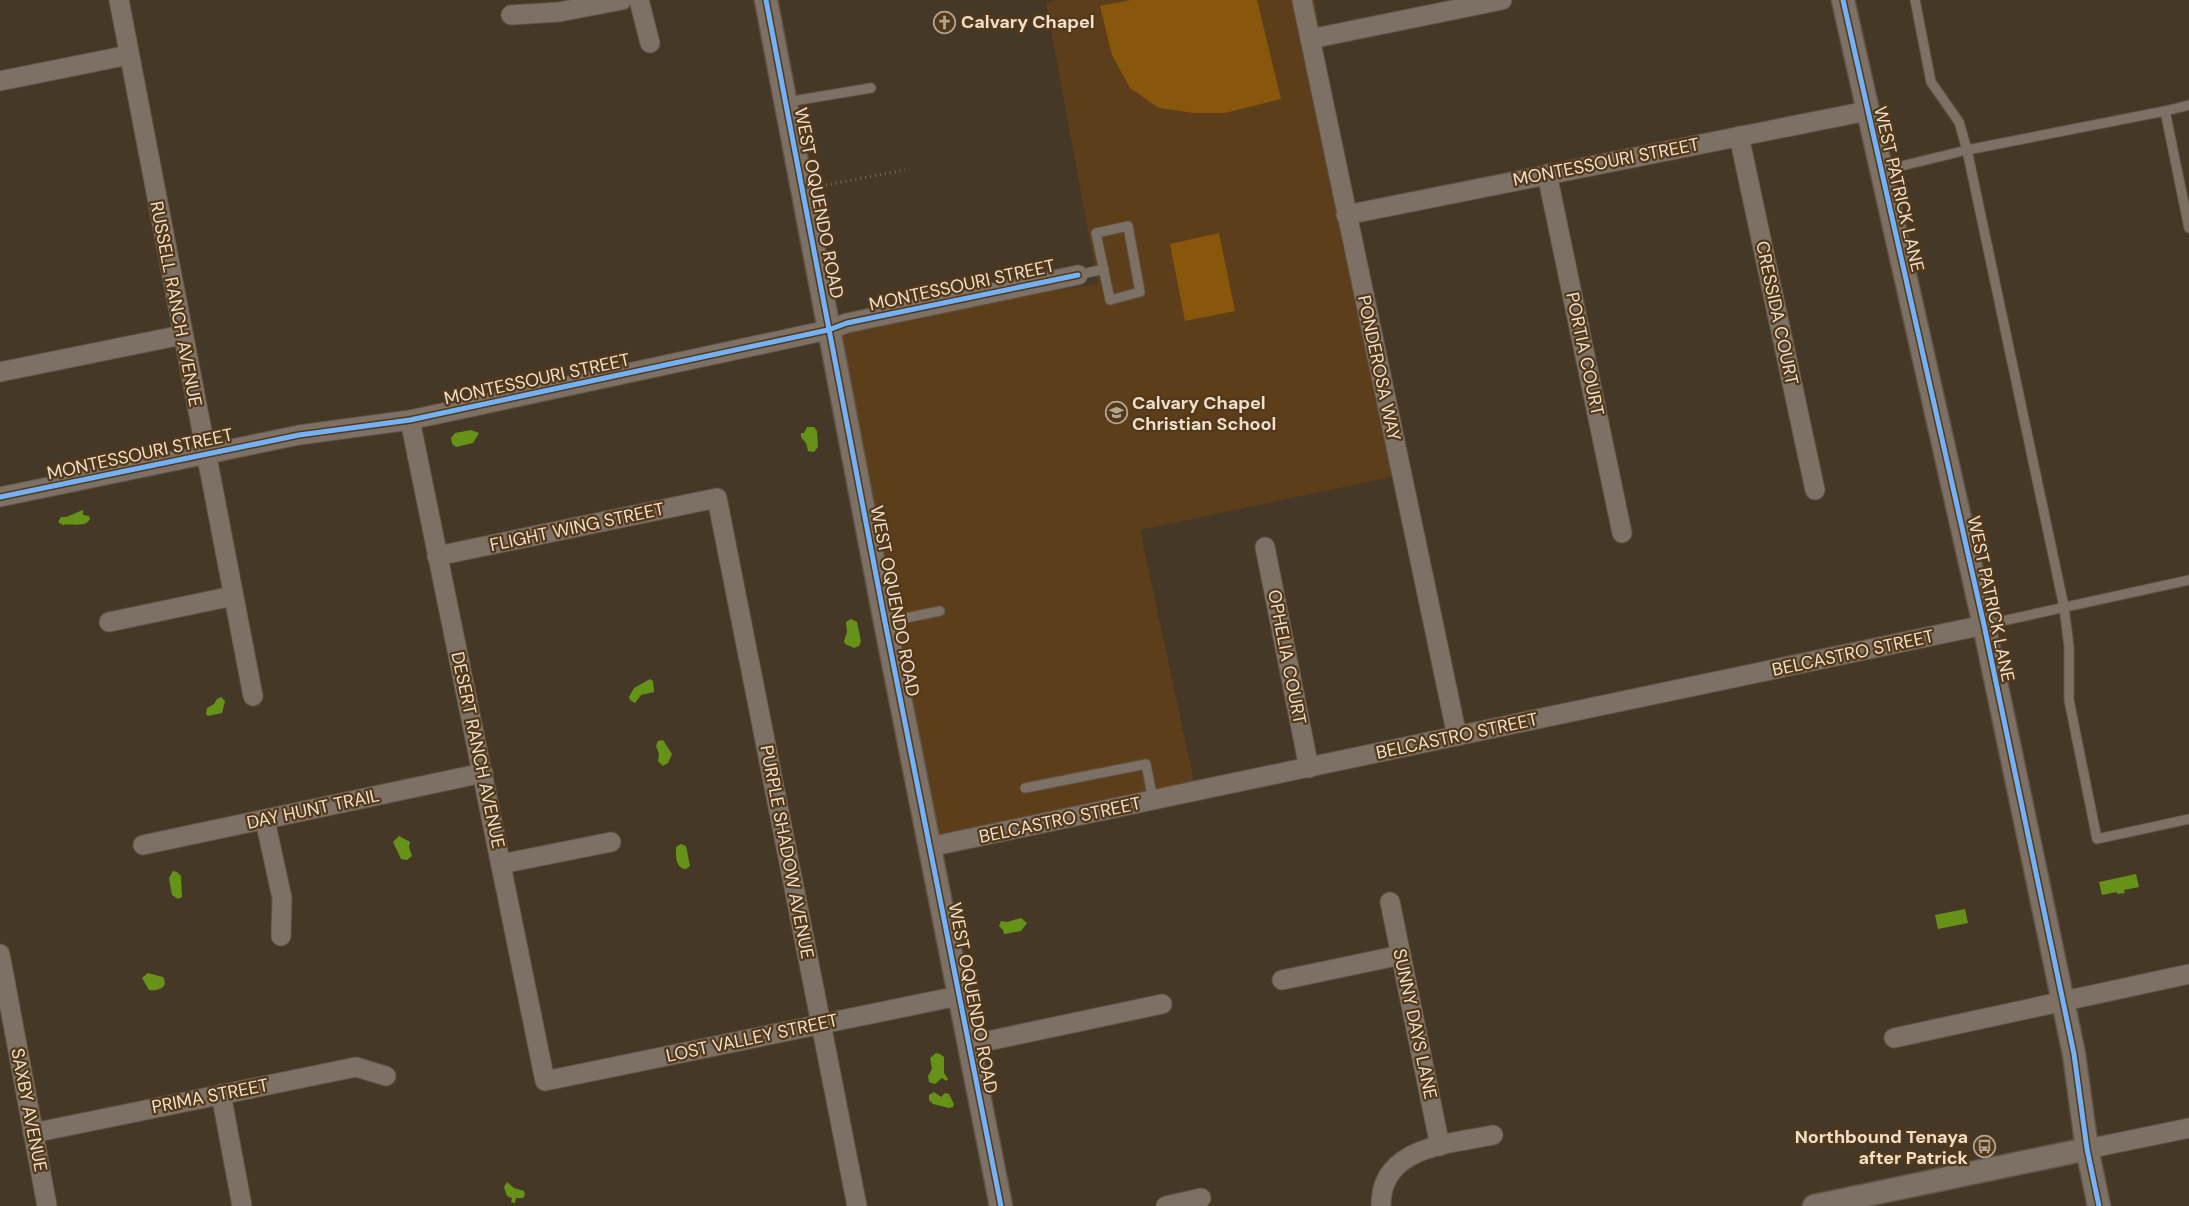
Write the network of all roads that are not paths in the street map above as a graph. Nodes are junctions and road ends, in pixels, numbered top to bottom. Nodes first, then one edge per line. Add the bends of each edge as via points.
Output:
1 (119, 0) edge
2 (622, 0) edge
3 (639, 0) edge
4 (766, 0) edge
5 (1302, 0) edge
6 (1502, 0) edge
7 (1843, 0) edge
8 (1914, 0) edge
9 (511, 15) dead end
10 (1310, 39) junction
11 (650, 43) dead end
12 (129, 55) junction
13 (0, 81) edge
14 (870, 88) dead end
15 (786, 102) junction
16 (2189, 105) edge
17 (1867, 111) junction
18 (2165, 111) junction
19 (1739, 136) junction
20 (1967, 150) junction
21 (1881, 171) junction
22 (1547, 174) junction
23 (1346, 215) junction
24 (2189, 228) edge
25 (1104, 269) junction
26 (1078, 275) joint
27 (828, 330) junction
28 (182, 335) junction
29 (0, 372) edge
30 (410, 420) junction
31 (205, 454) junction
32 (1815, 490) dead end
33 (0, 497) edge
34 (717, 498) joint
35 (1622, 533) dead end
36 (1265, 547) dead end
37 (437, 556) junction
38 (2189, 580) edge
39 (233, 596) junction
40 (2064, 607) junction
41 (940, 611) dead end
42 (109, 622) dead end
43 (884, 622) junction
44 (1984, 625) junction
45 (252, 696) dead end
46 (1457, 736) junction
47 (1309, 768) junction
48 (483, 773) junction
49 (1025, 788) dead end
50 (1153, 800) junction
51 (2189, 819) edge
52 (264, 820) junction
53 (611, 842) dead end
54 (143, 846) dead end
55 (929, 847) junction
56 (501, 864) junction
57 (1390, 902) dead end
58 (281, 936) dead end
59 (0, 954) edge
60 (1401, 954) junction
61 (2189, 974) edge
62 (1282, 980) dead end
63 (958, 996) junction
64 (2063, 1002) junction
65 (1162, 1004) dead end
66 (821, 1024) junction
67 (1894, 1038) dead end
68 (969, 1045) junction
69 (386, 1076) dead end
70 (545, 1081) joint
71 (221, 1094) junction
72 (2189, 1128) edge
73 (33, 1133) junction
74 (1493, 1135) dead end
75 (1440, 1146) junction
76 (2087, 1149) junction
77 (1201, 1198) dead end
78 (47, 1206) edge
79 (242, 1206) edge
80 (857, 1206) edge
81 (1001, 1206) edge
82 (1166, 1206) edge
83 (1381, 1206) edge
84 (1814, 1206) edge
85 (2099, 1206) edge

1 - 12 street, RUSSELL RANCH AVENUE
2 - 9 street via 559,12
3 - 11 street
4 - 15 street, WEST OQUENDO ROAD
5 - 10 street, PONDEROSA WAY
6 - 10 street
7 - 17 street, WEST PATRICK LANE
8 - 20 lane via 1931,82 1959,122
10 - 23 street, PONDEROSA WAY
12 - 13 street
12 - 28 street, RUSSELL RANCH AVENUE
14 - 15 lane
15 - 27 street, WEST OQUENDO ROAD
16 - 18 lane
17 - 19 street, MONTESSOURI STREET
17 - 21 street, WEST PATRICK LANE
18 - 20 lane
18 - 24 lane
19 - 22 street, MONTESSOURI STREET
19 - 32 street, CRESSIDA COURT
20 - 21 lane
20 - 40 lane
21 - 44 street, WEST PATRICK LANE
22 - 23 street, MONTESSOURI STREET
22 - 35 street, PORTIA COURT
23 - 46 street, PONDEROSA WAY
25 - 25 lane via 1110,300 1140,292 1128,226 1096,232
25 - 26 lane
26 - 27 street, MONTESSOURI STREET via 847,323
27 - 30 street, MONTESSOURI STREET
27 - 43 street, WEST OQUENDO ROAD
28 - 29 street
28 - 31 street, RUSSELL RANCH AVENUE
30 - 31 street, MONTESSOURI STREET via 299,435
30 - 37 street, DESERT RANCH AVENUE
31 - 33 street, MONTESSOURI STREET
31 - 39 street, RUSSELL RANCH AVENUE
34 - 37 street, FLIGHT WING STREET
34 - 66 street, PURPLE SHADOW AVENUE
36 - 47 street, OPHELIA COURT
37 - 48 street, DESERT RANCH AVENUE
38 - 40 lane
39 - 42 street
39 - 45 street, RUSSELL RANCH AVENUE
40 - 44 lane
40 - 51 lane via 2069,647 2068,700 2097,839
41 - 43 lane
43 - 55 street, WEST OQUENDO ROAD
44 - 46 street, BELCASTRO STREET
44 - 64 street, WEST PATRICK LANE
46 - 47 street, BELCASTRO STREET
47 - 50 street, BELCASTRO STREET
48 - 52 street, DAY HUNT TRAIL
48 - 56 street, DESERT RANCH AVENUE
49 - 50 lane via 1146,764
50 - 55 street, BELCASTRO STREET
52 - 54 street, DAY HUNT TRAIL
52 - 58 street via 282,898
53 - 56 street
55 - 63 street, WEST OQUENDO ROAD
56 - 70 street, DESERT RANCH AVENUE
57 - 60 street, SUNNY DAYS LANE
59 - 73 street, SAXBY AVENUE
60 - 62 street
60 - 75 street, SUNNY DAYS LANE
61 - 64 street
63 - 66 street, LOST VALLEY STREET
63 - 68 street, WEST OQUENDO ROAD
64 - 67 street
64 - 76 street, WEST PATRICK LANE
65 - 68 street
66 - 70 street, LOST VALLEY STREET
66 - 80 street, PURPLE SHADOW AVENUE
68 - 81 street, WEST OQUENDO ROAD
69 - 71 street, PRIMA STREET via 356,1067
71 - 73 street, PRIMA STREET
71 - 79 street
72 - 76 street
73 - 78 street, SAXBY AVENUE
74 - 75 street
75 - 83 street via 1412,1154 1396,1166 1386,1183
76 - 84 street
76 - 85 street, WEST PATRICK LANE
77 - 82 street

